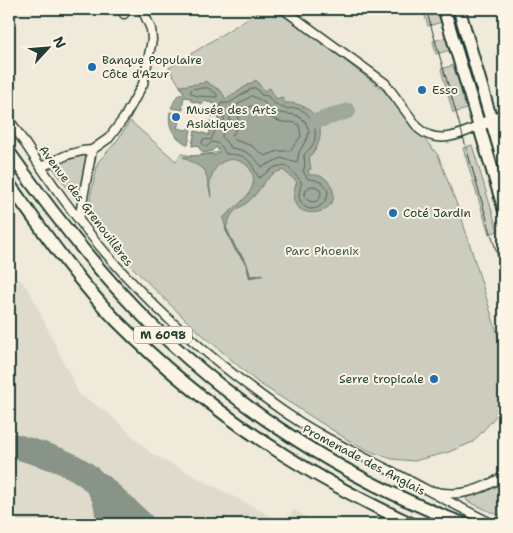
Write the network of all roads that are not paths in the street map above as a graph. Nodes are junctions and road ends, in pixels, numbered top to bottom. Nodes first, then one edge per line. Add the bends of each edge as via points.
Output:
1 (142, 9) edge
2 (283, 9) edge
3 (444, 9) edge
4 (459, 9) edge
5 (504, 115) edge
6 (9, 119) edge
7 (492, 120) junction
8 (479, 126) junction
9 (92, 150) junction
10 (9, 152) edge
11 (504, 164) edge
12 (41, 168) junction
13 (9, 184) edge
14 (9, 195) edge
15 (504, 209) edge
16 (79, 219) junction
17 (56, 250) junction
18 (504, 476) edge
19 (422, 488) junction
20 (397, 518) junction
21 (412, 524) edge
22 (421, 524) edge
23 (464, 524) edge
24 (493, 524) edge

1 - 9 street via 151,28 152,40 143,84 109,138
2 - 8 street via 385,83 425,134 445,138
3 - 8 main road
4 - 7 main road
5 - 7 main road
6 - 12 street, Avenue des Grenouillères
7 - 8 main road
7 - 11 main road
8 - 15 main road
9 - 12 street via 67,155
9 - 16 street
10 - 23 main road, Promenade des Anglais / M 6098 via 48,206 120,293 229,392 299,442 334,462 420,506
12 - 16 street, Avenue des Grenouillères
13 - 17 main road, M 6098
14 - 17 main road
16 - 19 street, Avenue des Grenouillères via 132,282 225,367 312,430
17 - 20 main road, M 6098 via 116,320 194,391 288,458
18 - 19 street, Avenue des Grenouillères via 468,493
19 - 24 street, Avenue des Grenouillères
20 - 21 main road, M 6098
20 - 22 main road

